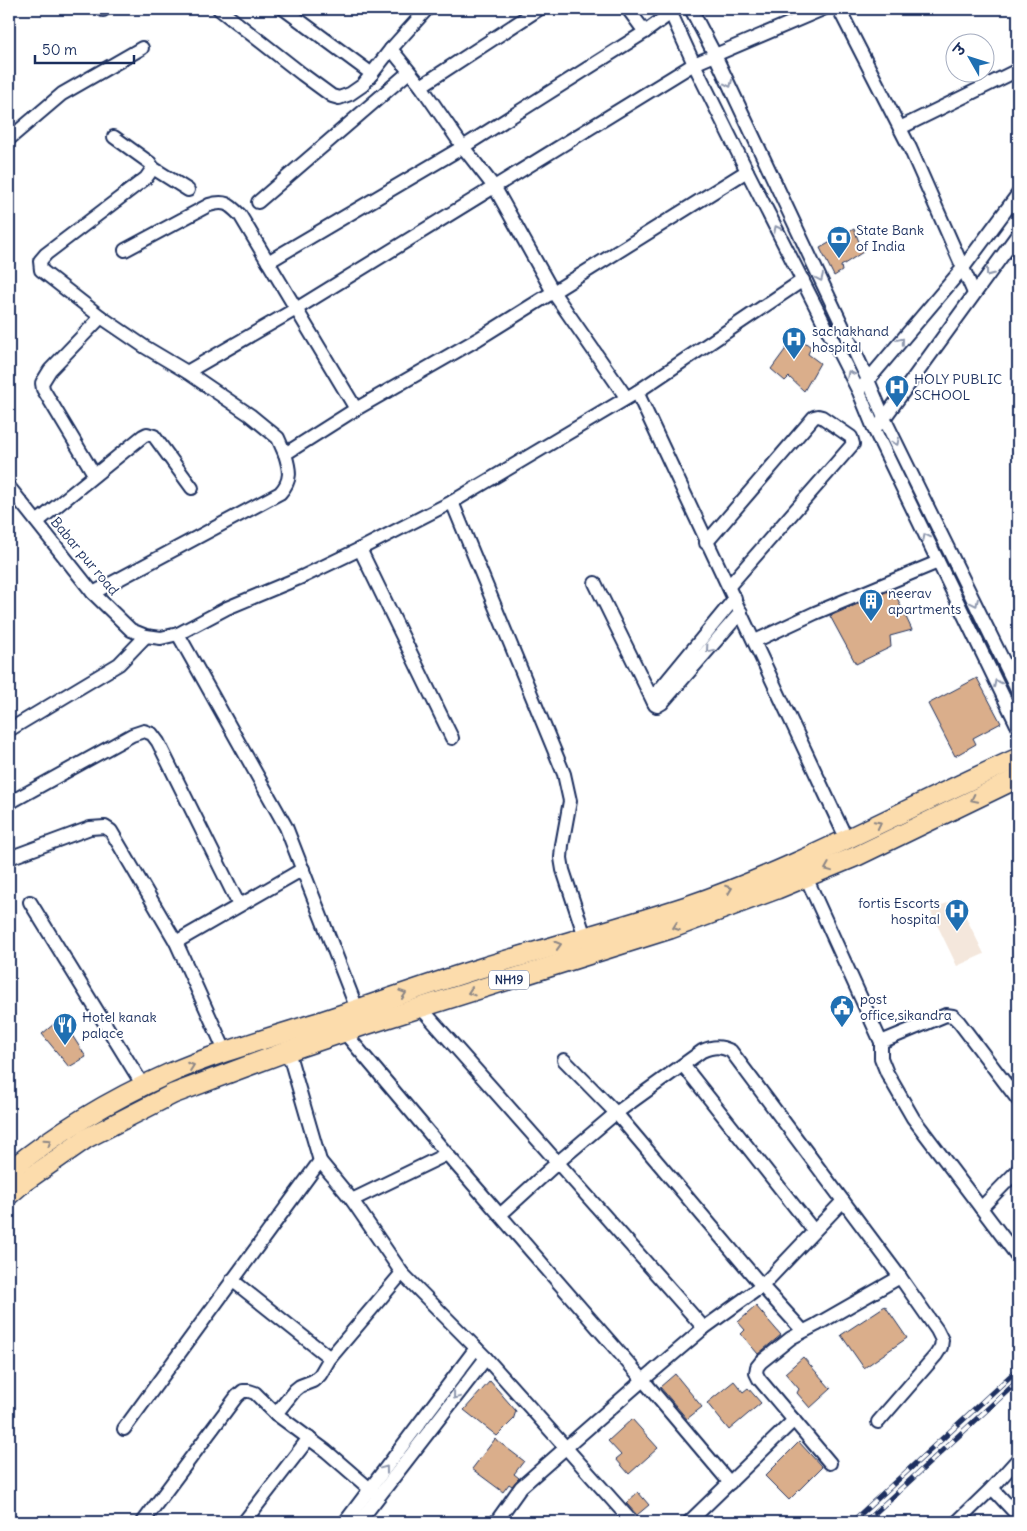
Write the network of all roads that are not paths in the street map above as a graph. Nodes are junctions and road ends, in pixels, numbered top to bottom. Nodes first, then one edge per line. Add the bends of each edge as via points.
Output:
1 (219, 9) edge
2 (284, 9) edge
3 (427, 9) edge
4 (539, 9) edge
5 (628, 9) edge
6 (691, 9) edge
7 (823, 9) edge
8 (839, 9) edge
9 (670, 11) edge
10 (645, 32) junction
11 (142, 48) dead end
12 (391, 50) junction
13 (715, 55) junction
14 (694, 64) junction
15 (1018, 70) edge
16 (409, 72) junction
17 (372, 74) junction
18 (420, 86) junction
19 (900, 128) junction
20 (114, 137) dead end
21 (9, 140) edge
22 (462, 147) junction
23 (153, 168) junction
24 (747, 171) junction
25 (495, 188) junction
26 (188, 190) dead end
27 (1018, 194) edge
28 (258, 202) dead end
29 (1018, 234) edge
30 (125, 250) dead end
31 (268, 262) junction
32 (964, 268) junction
33 (803, 280) junction
34 (553, 292) junction
35 (974, 293) junction
36 (296, 309) junction
37 (101, 317) junction
38 (187, 372) junction
39 (868, 380) junction
40 (858, 392) junction
41 (632, 395) junction
42 (356, 409) junction
43 (884, 418) junction
44 (875, 431) junction
45 (286, 454) junction
46 (94, 474) junction
47 (9, 487) edge
48 (192, 488) dead end
49 (452, 502) junction
50 (37, 522) junction
51 (706, 543) junction
52 (360, 549) junction
53 (938, 562) junction
54 (594, 583) dead end
55 (732, 592) junction
56 (93, 593) junction
57 (742, 612) junction
58 (178, 634) junction
59 (146, 636) junction
60 (755, 641) junction
61 (1018, 691) edge
62 (654, 703) junction
63 (1018, 727) edge
64 (9, 730) edge
65 (452, 738) dead end
66 (1018, 758) edge
67 (1018, 778) edge
68 (9, 803) edge
69 (847, 840) junction
70 (9, 858) edge
71 (303, 870) junction
72 (806, 877) junction
73 (30, 902) dead end
74 (239, 905) junction
75 (585, 937) junction
76 (176, 942) junction
77 (421, 1008) junction
78 (357, 1009) junction
79 (344, 1032) junction
80 (881, 1042) junction
81 (288, 1051) junction
82 (226, 1053) junction
83 (564, 1060) dead end
84 (683, 1065) junction
85 (144, 1087) junction
86 (1018, 1100) edge
87 (616, 1113) junction
88 (447, 1154) junction
89 (320, 1160) junction
90 (557, 1163) junction
91 (1018, 1170) edge
92 (9, 1171) edge
93 (9, 1195) edge
94 (352, 1200) junction
95 (843, 1201) junction
96 (981, 1208) junction
97 (500, 1215) junction
98 (814, 1231) junction
99 (1018, 1257) edge
100 (402, 1272) junction
101 (900, 1277) junction
102 (232, 1280) junction
103 (762, 1286) junction
104 (704, 1328) junction
105 (803, 1331) junction
106 (476, 1348) junction
107 (330, 1358) junction
108 (486, 1358) junction
109 (643, 1380) junction
110 (276, 1414) junction
111 (794, 1420) junction
112 (878, 1422) dead end
113 (124, 1429) dead end
114 (309, 1438) junction
115 (565, 1448) junction
116 (1018, 1459) edge
117 (830, 1463) dead end
118 (730, 1483) junction
119 (992, 1488) junction
120 (374, 1493) junction
121 (1018, 1516) edge
122 (143, 1522) edge
123 (244, 1522) edge
124 (345, 1522) edge
125 (359, 1522) edge
126 (496, 1522) edge
127 (632, 1522) edge
128 (689, 1522) edge
129 (957, 1522) edge

1 - 17 street via 332,96 339,98 350,94
2 - 17 street
3 - 12 street
4 - 18 street
5 - 10 street
6 - 13 street
7 - 13 street
8 - 19 street
9 - 10 street
9 - 14 street
10 - 22 street
11 - 21 street via 62,94
12 - 16 street
12 - 17 street
13 - 14 street
13 -> 39 street
14 - 24 street
14 - 25 street
15 - 19 street
16 - 18 street
16 - 28 street
18 - 22 street
19 - 32 street
20 - 23 street
22 - 25 street
22 - 31 street
23 - 26 street
23 - 37 street via 146,178 40,261 40,270
33 -> 24 street
24 - 34 street
25 - 34 street
25 - 36 street
27 - 32 street
29 -> 35 street
30 - 31 street via 220,202 231,206 240,215
31 - 36 street
32 - 35 street
39 -> 32 street
40 -> 33 street
33 - 41 street
34 - 41 street
34 - 42 street
35 - 43 street
36 - 38 street
36 - 42 street
37 - 38 street
37 - 46 street via 50,370 42,383
38 - 45 street via 273,433
39 - 40 street
39 - 43 street
40 - 44 street
41 - 49 street
41 - 51 street
42 - 45 street
43 - 44 street
43 -> 61 street
53 -> 44 street
45 - 56 street via 289,478 280,493
46 - 48 street via 143,436 151,434
46 - 50 street
47 - 50 street, Babar pur road
49 - 52 street
49 - 75 street via 564,774 570,801 562,870
50 - 56 street, Babar pur road
51 - 55 street
51 - 55 street via 814,417 822,417 851,437 853,444
52 - 58 street via 227,608
52 - 65 street
53 - 60 street
63 -> 53 street
54 - 62 street
55 - 57 street
55 - 62 street via 656,694
56 - 59 street, Babar pur road via 131,630
57 - 60 street
57 -> 62 street via 659,705
58 - 59 street via 161,638
58 - 71 street via 286,827
59 - 64 street via 119,664
60 - 69 street
69 -> 66 highway, NH19
67 -> 72 highway, NH19 via 858,856
68 - 74 street via 132,735 144,731 152,734
75 -> 69 highway, NH19 via 688,905
70 - 76 street via 90,828 105,827 111,831
71 - 74 street
71 - 78 street
72 -> 77 highway, NH19 via 670,929
72 - 80 street
73 - 85 street
74 - 76 street
78 -> 75 highway, NH19
76 - 82 street
77 - 79 highway, NH19
77 - 90 street
78 - 82 highway, NH19
79 - 81 highway, NH19
79 - 88 street
80 - 86 street via 946,1015 953,1016
80 - 96 street via 881,1058 886,1073 913,1118
81 - 89 street
81 - 93 highway, NH19 via 173,1094 96,1134
85 -> 82 highway, NH19
83 - 87 street
84 - 87 street
84 - 95 street via 712,1047 732,1052
84 - 98 street
92 -> 85 highway, NH19 via 87,1116
87 - 90 street
87 - 103 street
88 - 94 street
88 - 97 street
89 - 94 street
89 - 102 street
90 - 97 street
90 - 104 street
91 - 96 street
94 - 100 street
95 - 98 street
95 - 101 street
96 - 99 street
97 - 109 street
98 - 103 street
100 - 106 street
100 - 107 street
101 - 105 street
101 - 112 street via 937,1330 942,1340 941,1347
102 - 107 street
102 - 113 street
103 - 104 street
103 - 105 street
104 - 109 street
105 - 111 street via 761,1362 756,1373
106 - 108 street
120 -> 106 street
107 - 110 street via 317,1378 295,1390
108 - 115 street
108 -> 120 street
109 - 115 street
109 - 118 street
110 - 114 street
110 - 122 street via 255,1393 243,1391
111 - 117 street
111 - 118 street
114 - 120 street
114 - 123 street
115 - 126 street via 521,1488
115 - 127 street
116 - 119 street
118 - 128 street
119 - 121 street
119 - 129 street
120 - 124 street
120 - 125 street

